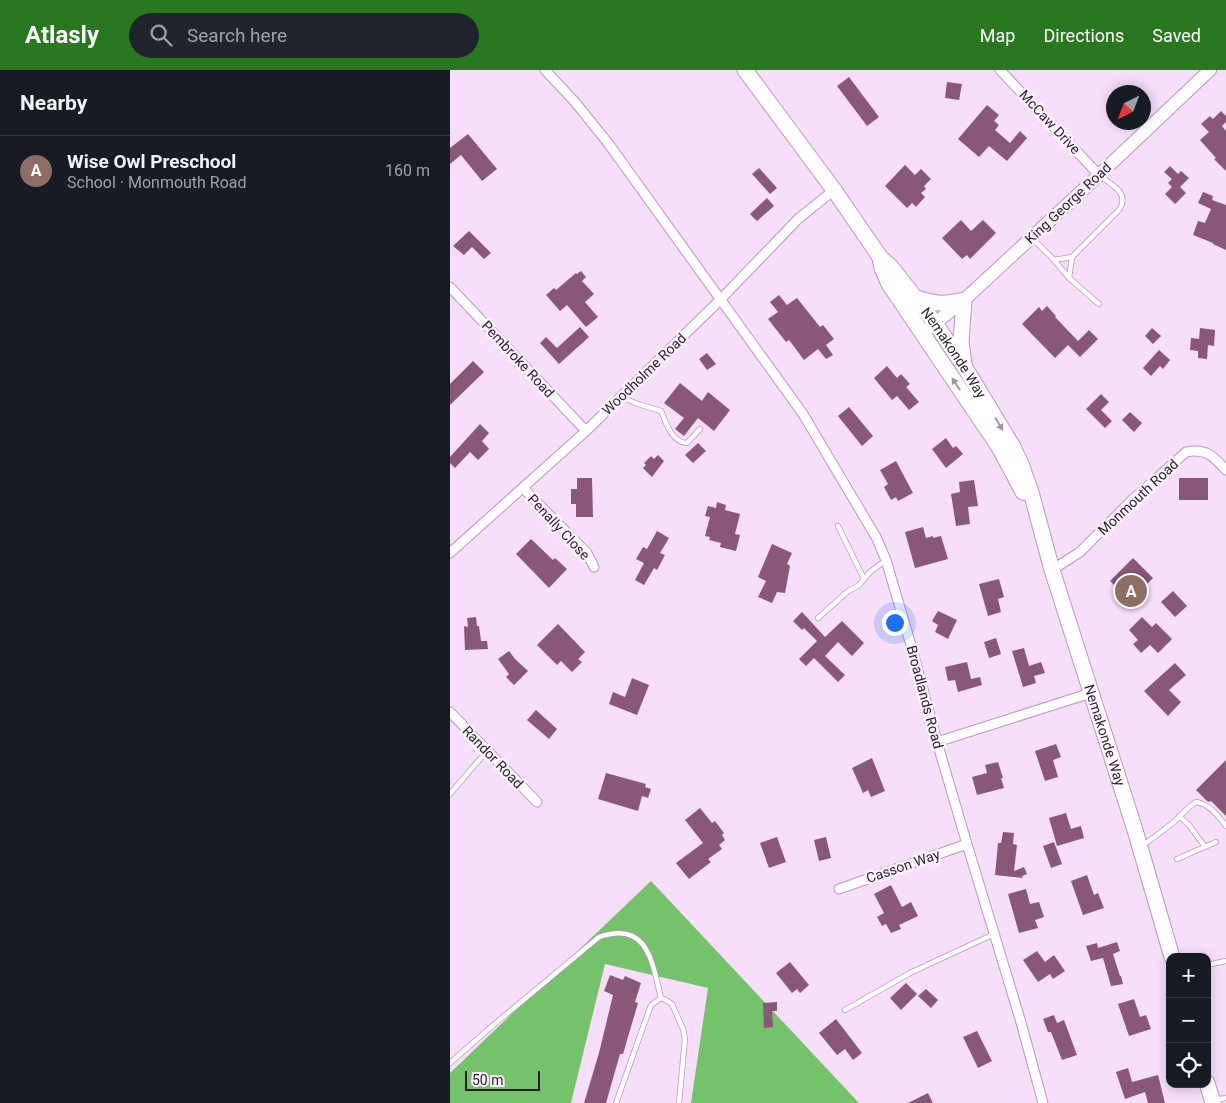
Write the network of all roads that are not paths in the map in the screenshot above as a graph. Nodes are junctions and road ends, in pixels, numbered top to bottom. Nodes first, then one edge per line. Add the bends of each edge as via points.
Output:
1 (545, 70) edge
2 (745, 70) edge
3 (1000, 70) edge
4 (1210, 70) edge
5 (1099, 175) junction
6 (834, 190) junction
7 (1031, 238) junction
8 (880, 257) junction
9 (1072, 257) junction
10 (1054, 260) junction
11 (1069, 278) junction
12 (450, 287) edge
13 (916, 298) junction
14 (720, 300) junction
15 (964, 300) junction
16 (1099, 304) dead end
17 (935, 323) junction
18 (923, 334) junction
19 (964, 366) junction
20 (621, 397) junction
21 (700, 429) dead end
22 (586, 431) junction
23 (1226, 470) edge
24 (523, 488) junction
25 (1036, 515) junction
26 (838, 526) dead end
27 (450, 553) edge
28 (886, 560) junction
29 (594, 567) dead end
30 (1052, 570) junction
31 (864, 579) junction
32 (818, 618) dead end
33 (1091, 693) junction
34 (450, 712) edge
35 (938, 742) junction
36 (488, 751) junction
37 (450, 794) edge
38 (537, 802) dead end
39 (1179, 816) junction
40 (1226, 826) edge
41 (1216, 842) dead end
42 (967, 844) junction
43 (1141, 847) junction
44 (1205, 847) junction
45 (1177, 859) dead end
46 (839, 888) dead end
47 (994, 934) junction
48 (1171, 953) edge
49 (1226, 961) edge
50 (1211, 964) edge
51 (661, 998) junction
52 (845, 1010) dead end
53 (450, 1063) edge
54 (1210, 1088) edge
55 (1217, 1101) edge
56 (616, 1103) edge
57 (679, 1103) edge
58 (1043, 1103) edge

1 - 14 street, Broadlands Road via 608,143
2 - 6 highway, Nemakonde Way
3 - 5 street, McCaw Drive
4 - 5 main road, King George Road
5 - 7 main road, King George Road
5 - 9 lane via 1119,190 1124,203
6 - 8 highway, Nemakonde Way
6 - 14 street, Woodholme Road via 798,219
7 - 10 lane
7 - 15 main road, King George Road
8 - 13 highway, Nemakonde Way
8 - 18 highway, Nemakonde Way via 890,284
9 - 10 lane
9 - 11 lane
10 - 11 lane
11 - 16 lane
12 - 22 street, Pembroke Road
13 - 15 highway via 939,304
13 - 17 highway, Nemakonde Way
14 - 20 street, Woodholme Road
14 - 28 street, Broadlands Road via 803,414 876,536
15 - 17 main road, King George Road
15 - 19 highway
17 - 18 main road, King George Road
17 - 19 highway, Nemakonde Way
25 -> 18 highway, Nemakonde Way via 999,448
19 -> 25 highway, Nemakonde Way via 1017,456
20 - 21 lane via 661,411 673,435 682,442 687,443
20 - 22 street, Woodholme Road
22 - 24 street, Woodholme Road
23 - 30 street, Monmouth Road via 1212,455 1197,450 1186,452 1080,552
24 - 27 street, Woodholme Road
24 - 29 street, Penally Close via 587,553
25 - 30 highway, Nemakonde Way
26 - 31 lane
28 - 31 lane
28 - 35 street, Broadlands Road
30 - 33 highway, Nemakonde Way
31 - 32 lane
33 - 35 street
33 - 43 highway, Nemakonde Way
34 - 36 street, Randor Road
35 - 42 street, Broadlands Road
36 - 37 lane
36 - 38 street, Randor Road
39 - 40 lane via 1196,802 1203,803
39 - 43 lane
39 - 44 lane
41 - 44 lane
42 - 46 street, Casson Way
42 - 47 street, Broadlands Road
43 - 48 highway, Nemakonde Way
44 - 45 lane
47 - 52 lane via 910,974
47 - 58 street, Broadlands Road
49 - 50 lane
51 - 53 lane via 648,951 640,942 630,934 619,932 599,937
51 - 56 lane via 651,1005
51 - 57 lane via 672,1004 685,1039
54 - 55 highway

